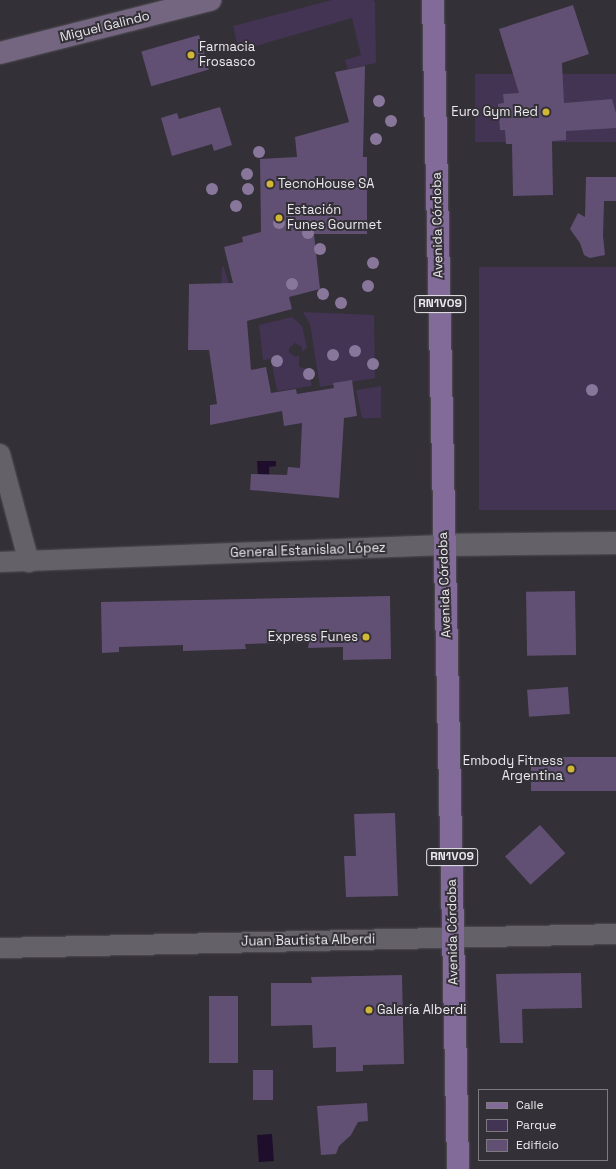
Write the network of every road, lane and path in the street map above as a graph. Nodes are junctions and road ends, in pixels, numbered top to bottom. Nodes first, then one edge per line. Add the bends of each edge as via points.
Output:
1 (210, 0) edge
2 (433, 0) edge
3 (0, 53) edge
4 (0, 454) edge
5 (616, 543) edge
6 (444, 545) junction
7 (0, 562) edge
8 (29, 562) junction
9 (616, 934) edge
10 (453, 938) junction
11 (0, 948) edge
12 (458, 1169) edge

1 - 3 main road, Miguel Galindo
2 - 6 main road, Avenida Córdoba / RN1V09
4 - 8 street
5 - 6 street, General Estanislao López
6 - 8 street, General Estanislao López
6 - 10 main road, Avenida Córdoba / RN1V09
7 - 8 street, General Estanislao López
9 - 10 street, Juan Bautista Alberdi
10 - 11 street, Juan Bautista Alberdi
10 - 12 main road, Avenida Córdoba / RN1V09

